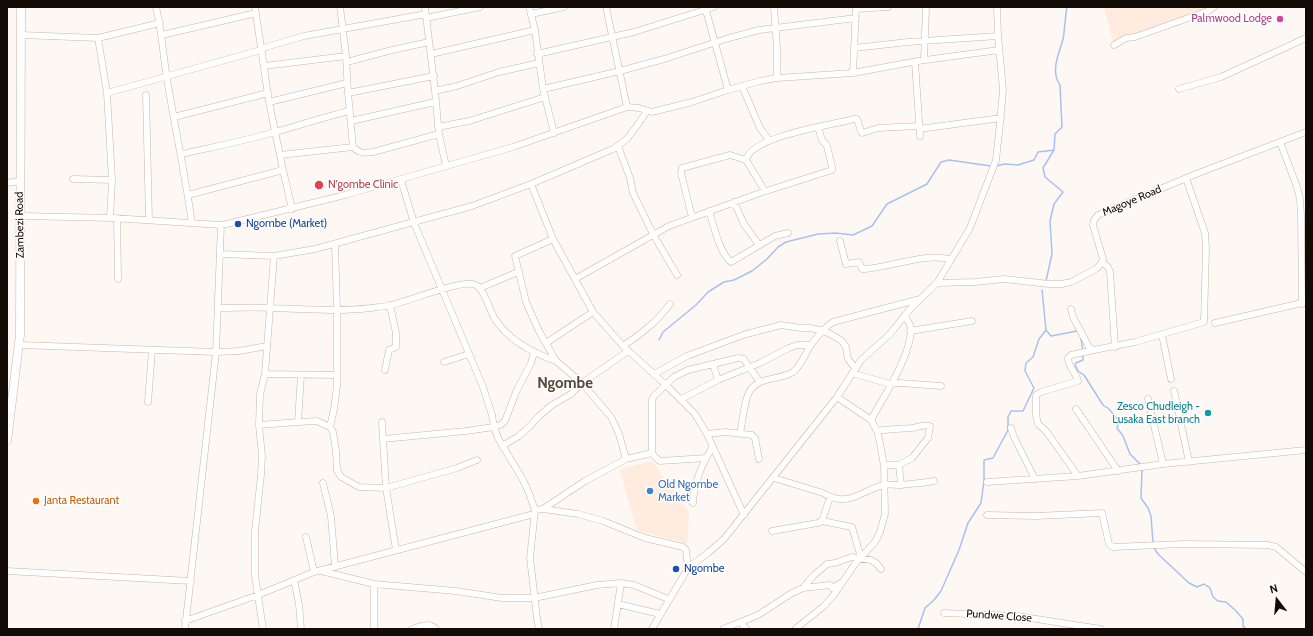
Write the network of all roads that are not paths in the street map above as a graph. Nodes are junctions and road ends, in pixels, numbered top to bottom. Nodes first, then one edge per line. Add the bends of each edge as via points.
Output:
1 (21, 7) edge
2 (156, 7) edge
3 (340, 7) edge
4 (425, 7) edge
5 (480, 7) edge
6 (564, 7) edge
7 (606, 7) edge
8 (714, 7) edge
9 (774, 7) edge
10 (888, 7) edge
11 (926, 7) edge
12 (997, 7) edge
13 (1214, 7) edge
14 (705, 8) edge
15 (856, 8) edge
16 (255, 10) edge
17 (530, 10) edge
18 (426, 16) junction
19 (856, 18) junction
20 (160, 23) junction
21 (343, 29) junction
22 (775, 29) junction
23 (535, 30) junction
24 (20, 35) junction
25 (162, 35) junction
26 (998, 36) junction
27 (612, 37) junction
28 (98, 38) junction
29 (1306, 38) edge
30 (925, 41) junction
31 (429, 42) junction
32 (715, 43) junction
33 (1114, 45) dead end
34 (854, 48) junction
35 (261, 50) junction
36 (999, 50) junction
37 (431, 54) junction
38 (537, 54) junction
39 (346, 59) junction
40 (924, 60) junction
41 (915, 62) junction
42 (539, 63) junction
43 (264, 66) junction
44 (620, 71) junction
45 (853, 73) junction
46 (166, 76) junction
47 (434, 76) junction
48 (777, 78) junction
49 (347, 83) junction
50 (742, 86) junction
51 (543, 89) junction
52 (1179, 89) dead end
53 (728, 90) junction
54 (435, 91) junction
55 (107, 93) junction
56 (348, 93) junction
57 (268, 94) junction
58 (146, 95) dead end
59 (545, 97) junction
60 (269, 102) junction
61 (435, 102) junction
62 (627, 107) junction
63 (350, 111) junction
64 (647, 111) junction
65 (174, 117) junction
66 (1001, 118) junction
67 (351, 121) junction
68 (438, 127) junction
69 (818, 127) junction
70 (919, 130) junction
71 (275, 132) junction
72 (1306, 132) edge
73 (554, 133) junction
74 (439, 134) junction
75 (769, 140) junction
76 (1280, 142) junction
77 (618, 146) junction
78 (353, 147) junction
79 (182, 154) junction
80 (280, 155) junction
81 (746, 160) junction
82 (446, 166) junction
83 (283, 170) junction
84 (1186, 178) junction
85 (73, 179) dead end
86 (112, 180) junction
87 (401, 180) junction
88 (20, 182) junction
89 (7, 183) edge
90 (531, 184) junction
91 (765, 191) junction
92 (188, 195) junction
93 (734, 202) junction
94 (292, 209) junction
95 (709, 211) junction
96 (20, 216) junction
97 (110, 218) junction
98 (117, 218) junction
99 (692, 218) junction
100 (149, 220) junction
101 (192, 223) junction
102 (414, 223) junction
103 (222, 225) junction
104 (788, 233) dead end
105 (653, 234) junction
106 (553, 239) junction
107 (840, 241) dead end
108 (335, 244) junction
109 (759, 245) junction
110 (221, 254) junction
111 (274, 256) junction
112 (951, 260) junction
113 (1102, 262) junction
114 (518, 272) junction
115 (677, 275) dead end
116 (118, 279) dead end
117 (575, 279) junction
118 (937, 283) junction
119 (480, 288) junction
120 (442, 290) junction
121 (920, 299) junction
122 (1304, 303) edge
123 (670, 304) dead end
124 (390, 306) junction
125 (218, 308) junction
126 (269, 308) junction
127 (1071, 309) dead end
128 (337, 310) junction
129 (593, 312) junction
130 (905, 315) junction
131 (972, 321) dead end
132 (1215, 323) dead end
133 (824, 331) junction
134 (910, 332) junction
135 (1162, 335) junction
136 (546, 342) junction
137 (20, 344) junction
138 (811, 345) junction
139 (267, 346) junction
140 (1116, 347) junction
141 (625, 349) junction
142 (152, 350) junction
143 (1094, 350) junction
144 (216, 352) junction
145 (534, 352) junction
146 (469, 354) junction
147 (444, 362) dead end
148 (556, 362) junction
149 (713, 364) junction
150 (749, 367) junction
151 (385, 370) dead end
152 (854, 370) junction
153 (265, 374) junction
154 (654, 374) junction
155 (301, 375) junction
156 (337, 375) junction
157 (1171, 379) dead end
158 (718, 380) junction
159 (760, 382) junction
160 (582, 383) junction
161 (890, 384) junction
162 (666, 385) junction
163 (941, 386) dead end
164 (1174, 391) dead end
165 (837, 397) junction
166 (681, 399) junction
167 (1148, 399) dead end
168 (148, 402) dead end
169 (1076, 409) dead end
170 (871, 420) junction
171 (298, 422) junction
172 (382, 422) dead end
173 (259, 426) junction
174 (494, 427) junction
175 (330, 428) junction
176 (1011, 428) dead end
177 (876, 431) junction
178 (740, 433) junction
179 (707, 434) junction
180 (383, 439) junction
181 (7, 442) edge
182 (502, 446) junction
183 (712, 448) junction
184 (1306, 450) edge
185 (652, 453) junction
186 (706, 458) junction
187 (626, 459) junction
188 (759, 459) dead end
189 (477, 460) dead end
190 (1189, 462) junction
191 (1163, 464) junction
192 (899, 465) junction
193 (884, 466) junction
194 (1118, 471) junction
195 (1078, 476) junction
196 (774, 478) junction
197 (1035, 479) junction
198 (934, 481) dead end
199 (987, 482) dead end
200 (323, 483) dead end
201 (885, 484) junction
202 (901, 485) junction
203 (386, 488) junction
204 (830, 497) junction
205 (693, 503) dead end
206 (543, 509) junction
207 (534, 512) junction
208 (744, 515) junction
209 (987, 515) dead end
210 (822, 521) junction
211 (772, 532) dead end
212 (306, 537) dead end
213 (396, 550) junction
214 (861, 558) junction
215 (336, 567) junction
216 (688, 568) junction
217 (881, 569) dead end
218 (7, 571) edge
219 (317, 572) junction
220 (1306, 572) edge
221 (294, 580) junction
222 (190, 581) junction
223 (844, 581) junction
224 (621, 583) junction
225 (374, 584) junction
226 (803, 588) junction
227 (258, 595) junction
228 (534, 598) junction
229 (668, 600) junction
230 (618, 604) junction
231 (944, 613) dead end
232 (660, 614) junction
233 (185, 621) junction
234 (742, 622) junction
235 (185, 629) edge
236 (263, 629) edge
237 (301, 629) edge
238 (374, 629) edge
239 (412, 629) edge
240 (436, 629) edge
241 (539, 629) edge
242 (614, 629) edge
243 (652, 629) edge
244 (722, 629) edge
245 (746, 629) edge
246 (795, 629) edge
247 (1101, 629) edge

1 - 24 main road, Zambezi Road
2 - 20 street
3 - 21 street
4 - 18 street
5 - 18 street
6 - 17 street
7 - 27 street
8 - 14 street
9 - 22 street
10 - 15 street
11 - 30 street
12 - 26 street
13 - 33 street via 1208,12 1126,38
14 - 27 street
14 - 32 street
15 - 19 street
16 - 25 street
16 - 35 street
17 - 23 street
18 - 21 street
18 - 31 street
19 - 22 street
19 - 34 street
20 - 25 street
20 - 28 street
21 - 35 street via 304,36
21 - 39 street
22 - 32 street via 753,32
22 - 48 street
23 - 37 street
23 - 38 street
24 - 28 street
24 - 88 main road, Zambezi Road
25 - 46 street
26 - 30 street
26 - 36 street
27 - 38 street
27 - 44 street
28 - 55 street
29 - 52 street via 1221,78
30 - 34 street
30 - 40 street
31 - 37 street
31 - 39 street
32 - 44 street
32 - 53 street
34 - 45 street
35 - 43 street
35 - 46 street
36 - 40 street
36 - 66 street via 1003,90
37 - 47 street
38 - 42 street
39 - 43 street
39 - 49 street
40 - 41 street
41 - 45 street
41 - 70 street
42 - 51 street
42 - 54 street
43 - 57 street
44 - 51 street
44 - 62 street
45 - 48 street
46 - 55 street
46 - 65 street
47 - 54 street
47 - 56 street
48 - 50 street
49 - 56 street
49 - 60 street
50 - 53 street
50 - 75 street via 760,128
51 - 59 street
53 - 64 street via 692,102
54 - 61 street
55 - 86 street
56 - 63 street
57 - 60 street
57 - 65 street
58 - 100 street
59 - 68 street
59 - 73 street
60 - 71 street
61 - 67 street
61 - 68 street
62 - 64 street
62 - 73 street
63 - 67 street
63 - 71 street
64 - 77 street via 627,139
65 - 79 street
66 - 70 street
66 - 112 street via 996,160 970,228
67 - 78 street
68 - 74 street
69 - 70 street via 856,118 862,133 878,128
69 - 75 street
69 - 91 street via 832,170
71 - 79 street
71 - 80 street
72 - 76 street, Magoye Road
73 - 82 street
74 - 78 street via 365,153 358,152
74 - 82 street
75 - 81 street via 754,148
76 - 84 street, Magoye Road
76 - 122 street via 1300,200
77 - 90 street
77 - 105 street via 633,193
78 - 80 street
79 - 92 street
80 - 83 street
81 - 91 street
81 - 99 street via 730,156 682,168
82 - 87 street
83 - 92 street
83 - 94 street
84 - 113 street, Magoye Road via 1111,209 1096,218 1093,225
84 - 135 street via 1204,233 1205,318 1201,324
85 - 86 street
86 - 97 street
87 - 94 street
87 - 102 street
88 - 89 street
88 - 96 main road, Zambezi Road
90 - 102 street via 472,206
90 - 106 street
91 - 93 street
92 - 101 street
93 - 95 street
93 - 109 street via 744,224
94 - 103 street
95 - 99 street
95 - 109 street via 718,238 730,261 733,262
96 - 97 street
96 - 137 main road, Zambezi Road
97 - 98 street
98 - 100 street
98 - 116 street
99 - 105 street
100 - 101 street
101 - 103 street
102 - 108 street
102 - 120 street
103 - 110 street
104 - 109 street via 775,236
105 - 115 street
105 - 117 street
106 - 114 street via 516,254
106 - 117 street
107 - 112 street via 846,264 859,262 864,269 883,268 931,257
108 - 111 street
108 - 128 street
110 - 111 street
110 - 125 street
111 - 126 street
112 - 118 street
113 - 118 street via 1082,277 1062,284 1004,279
113 - 140 street, Magoye Road via 1110,272
114 - 119 street
114 - 136 street via 532,318
117 - 129 street
118 - 121 street
119 - 120 street via 468,284
119 - 145 street via 491,313 505,332
120 - 124 street
120 - 146 street
121 - 130 street
121 - 133 street via 833,322
122 - 132 street
123 - 141 street via 661,317
124 - 128 street
124 - 151 street via 396,333 396,347 389,350
125 - 126 street
125 - 144 street
126 - 128 street
126 - 139 street
127 - 143 street via 1084,338
128 - 156 street
129 - 136 street
129 - 141 street
130 - 134 street via 911,327
130 - 152 street
131 - 134 street
133 - 138 street
133 - 152 street via 842,341
133 - 154 street via 782,325 770,327 688,356
134 - 161 street via 900,366
135 - 140 street
135 - 157 street
136 - 148 street
137 - 142 street
137 - 181 main road, Zambezi Road
138 - 150 street via 797,345
138 - 159 street via 795,371
139 - 144 street
139 - 153 street
140 - 143 street
141 - 154 street
141 - 160 street
142 - 144 street
142 - 168 street
143 - 195 street via 1068,358 1068,364 1078,381 1036,395 1038,424 1046,431
144 - 222 street
145 - 148 street
145 - 174 street via 531,364 504,421
146 - 147 street
146 - 174 street
148 - 160 street
149 - 150 street via 738,358 744,359
149 - 158 street
149 - 162 street via 688,370 674,377
150 - 158 street
150 - 159 street
152 - 161 street
152 - 165 street
153 - 155 street
153 - 173 street via 260,394
154 - 162 street
155 - 156 street
155 - 171 street
156 - 175 street
158 - 166 street
159 - 178 street via 748,395
160 - 182 street via 571,394 552,405 519,436
160 - 187 street via 611,417
161 - 163 street
161 - 170 street
162 - 166 street
162 - 185 street via 652,400
164 - 190 street
165 - 170 street
165 - 196 street
166 - 179 street via 695,414
167 - 191 street
169 - 194 street
170 - 177 street
171 - 173 street
171 - 175 street via 317,421
172 - 180 street
173 - 227 street via 262,475 254,556
174 - 180 street
174 - 182 street
175 - 203 street via 333,432 340,477 359,487
176 - 197 street
177 - 192 street via 930,426 928,438 920,449 912,458
177 - 193 street
178 - 179 street
178 - 188 street via 754,436
179 - 183 street
180 - 203 street
182 - 207 street via 523,480
183 - 186 street
183 - 208 street
184 - 190 street
185 - 186 street via 660,461
185 - 187 street
186 - 205 street via 695,485
187 - 206 street via 585,481
189 - 203 street
190 - 191 street
191 - 194 street
192 - 193 street
192 - 202 street
193 - 201 street
194 - 195 street
195 - 197 street
196 - 204 street
196 - 208 street
197 - 199 street
198 - 202 street
200 - 215 street via 331,516
201 - 202 street
201 - 204 street via 849,499
201 - 214 street via 884,514 880,532
203 - 213 street
204 - 210 street
206 - 207 street
206 - 216 street via 578,514 645,538 683,546 686,550
207 - 213 street
207 - 228 street via 530,558
208 - 216 street via 724,539
209 - 220 street via 1102,513 1109,544 1113,547 1184,544 1268,545 1276,547
210 - 211 street
210 - 214 street via 852,527
212 - 219 street
213 - 215 street
214 - 217 street via 871,560
214 - 223 street
214 - 226 street via 852,557 835,564 827,564
215 - 219 street
216 - 229 street
218 - 222 street
219 - 221 street
219 - 225 street
221 - 227 street
221 - 237 street
222 - 233 street
223 - 226 street via 832,588 830,585
223 - 246 street via 823,607
224 - 228 street via 597,585
224 - 229 street via 634,585
224 - 230 street
225 - 228 street via 502,598
225 - 238 street
226 - 234 street
227 - 233 street
227 - 236 street
228 - 241 street
229 - 232 street
230 - 232 street
230 - 242 street
231 - 247 street, Pundwe Close via 1017,616
232 - 243 street
233 - 235 street
234 - 244 street
234 - 245 street
239 - 240 street via 427,624

